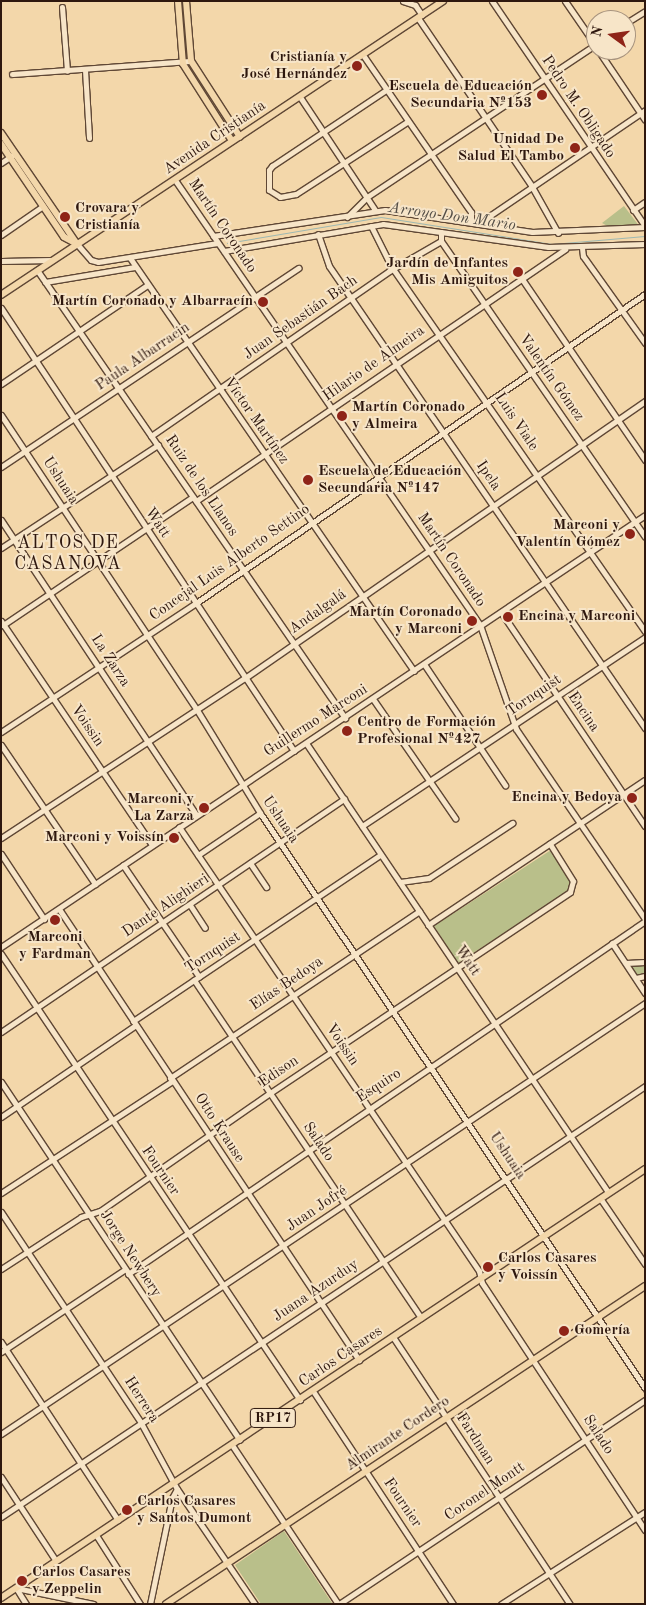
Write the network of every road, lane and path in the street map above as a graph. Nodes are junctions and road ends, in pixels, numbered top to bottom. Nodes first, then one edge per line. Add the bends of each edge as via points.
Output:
1 (178, 1) edge
2 (186, 1) edge
3 (402, 1) edge
4 (443, 1) edge
5 (492, 1) edge
6 (565, 1) edge
7 (62, 6) dead end
8 (420, 16) junction
9 (586, 31) edge
10 (586, 52) edge
11 (363, 54) junction
12 (605, 60) edge
13 (191, 61) junction
14 (182, 64) junction
15 (85, 70) junction
16 (67, 71) junction
17 (12, 74) dead end
18 (544, 79) junction
19 (386, 90) junction
20 (300, 97) junction
21 (642, 112) edge
22 (485, 118) junction
23 (645, 120) edge
24 (407, 122) junction
25 (324, 132) junction
26 (1, 133) edge
27 (240, 136) junction
28 (89, 138) dead end
29 (232, 142) junction
30 (1, 144) edge
31 (589, 147) junction
32 (431, 154) junction
33 (13, 156) junction
34 (1, 163) edge
35 (345, 163) junction
36 (175, 180) junction
37 (531, 186) junction
38 (367, 197) junction
39 (645, 202) edge
40 (43, 206) junction
41 (376, 210) junction
42 (633, 210) junction
43 (347, 217) junction
44 (471, 221) junction
45 (479, 223) junction
46 (556, 224) junction
47 (371, 226) junction
48 (645, 226) edge
49 (569, 231) junction
50 (441, 232) junction
51 (558, 233) junction
52 (1, 234) edge
53 (318, 234) junction
54 (213, 236) junction
55 (441, 241) junction
56 (218, 243) junction
57 (77, 244) junction
58 (645, 244) edge
59 (565, 248) junction
60 (582, 248) junction
61 (224, 251) junction
62 (130, 258) junction
63 (34, 259) junction
64 (52, 260) junction
65 (1, 261) edge
66 (94, 262) junction
67 (135, 267) junction
68 (298, 268) dead end
69 (38, 269) junction
70 (394, 269) junction
71 (97, 273) junction
72 (522, 279) junction
73 (45, 282) junction
74 (148, 285) junction
75 (645, 294) edge
76 (1, 295) edge
77 (255, 295) junction
78 (351, 299) junction
79 (484, 303) junction
80 (1, 308) edge
81 (622, 310) junction
82 (80, 332) junction
83 (440, 334) junction
84 (187, 342) junction
85 (286, 342) junction
86 (645, 343) edge
87 (568, 346) junction
88 (36, 361) junction
89 (396, 364) junction
90 (531, 370) junction
91 (1, 384) edge
92 (119, 388) junction
93 (219, 390) junction
94 (487, 401) junction
95 (645, 401) edge
96 (332, 408) junction
97 (1, 414) edge
98 (74, 418) junction
99 (618, 420) junction
100 (443, 431) junction
101 (151, 436) junction
102 (582, 444) junction
103 (158, 445) junction
104 (26, 451) junction
105 (264, 455) junction
106 (645, 460) edge
107 (1, 467) edge
108 (378, 475) junction
109 (538, 475) junction
110 (112, 476) junction
111 (195, 499) junction
112 (493, 506) junction
113 (63, 508) junction
114 (645, 515) edge
115 (1, 520) edge
116 (310, 522) junction
117 (634, 522) junction
118 (146, 529) junction
119 (645, 537) edge
120 (14, 540) junction
121 (1, 548) edge
122 (430, 550) junction
123 (590, 551) junction
124 (99, 561) junction
125 (243, 570) junction
126 (546, 582) junction
127 (51, 593) junction
128 (361, 597) junction
129 (196, 603) junction
130 (500, 612) junction
131 (2, 624) edge
132 (480, 626) junction
133 (645, 631) edge
134 (148, 635) junction
135 (645, 636) edge
136 (293, 644) junction
137 (424, 664) junction
138 (603, 664) junction
139 (99, 668) junction
140 (414, 671) junction
141 (245, 678) junction
142 (558, 696) junction
143 (53, 698) junction
144 (373, 699) junction
145 (197, 710) junction
146 (344, 718) junction
147 (514, 725) junction
148 (645, 728) edge
149 (1, 732) edge
150 (149, 742) junction
151 (306, 743) junction
152 (1, 745) edge
153 (480, 748) junction
154 (294, 751) junction
155 (103, 772) junction
156 (429, 780) junction
157 (645, 780) edge
158 (243, 785) junction
159 (505, 785) dead end
160 (624, 794) junction
161 (344, 799) junction
162 (45, 810) junction
163 (260, 814) junction
164 (196, 815) junction
165 (455, 818) dead end
166 (581, 822) junction
167 (512, 823) dead end
168 (362, 826) junction
169 (645, 826) edge
170 (179, 827) junction
171 (1, 838) edge
172 (280, 843) junction
173 (550, 844) junction
174 (152, 845) junction
175 (1, 854) edge
176 (198, 855) junction
177 (380, 855) junction
178 (250, 863) junction
179 (123, 865) junction
180 (400, 882) junction
181 (95, 884) junction
182 (218, 885) junction
183 (266, 887) dead end
184 (318, 898) junction
185 (190, 905) junction
186 (59, 909) junction
187 (418, 911) junction
188 (44, 919) junction
189 (645, 920) edge
190 (162, 924) junction
191 (428, 925) junction
192 (205, 928) dead end
193 (256, 940) junction
194 (612, 943) junction
195 (2, 945) edge
196 (355, 953) junction
197 (1, 954) edge
198 (645, 962) edge
199 (626, 963) junction
200 (97, 968) junction
201 (457, 968) junction
202 (645, 976) edge
203 (636, 978) junction
204 (197, 979) junction
205 (645, 992) edge
206 (294, 995) junction
207 (645, 1003) edge
208 (38, 1007) junction
209 (393, 1010) junction
210 (134, 1023) junction
211 (495, 1023) junction
212 (1, 1032) edge
213 (232, 1036) junction
214 (331, 1051) junction
215 (77, 1066) junction
216 (432, 1066) junction
217 (532, 1078) junction
218 (171, 1079) junction
219 (1, 1082) edge
220 (645, 1086) edge
221 (270, 1093) junction
222 (18, 1106) junction
223 (369, 1107) junction
224 (1, 1117) edge
225 (112, 1122) junction
226 (469, 1122) junction
227 (209, 1136) junction
228 (571, 1136) junction
229 (308, 1149) junction
230 (53, 1160) junction
231 (407, 1164) junction
232 (645, 1169) edge
233 (150, 1178) junction
234 (506, 1178) junction
235 (246, 1192) junction
236 (608, 1192) junction
237 (1, 1193) edge
238 (600, 1198) junction
239 (345, 1205) junction
240 (1, 1212) edge
241 (89, 1214) junction
242 (444, 1220) junction
243 (187, 1234) junction
244 (545, 1236) junction
245 (283, 1247) junction
246 (28, 1252) junction
247 (383, 1261) junction
248 (645, 1264) edge
249 (1, 1269) edge
250 (126, 1272) junction
251 (480, 1279) junction
252 (645, 1286) edge
253 (223, 1287) junction
254 (320, 1304) junction
255 (66, 1308) junction
256 (598, 1317) junction
257 (421, 1318) junction
258 (163, 1327) junction
259 (393, 1337) junction
260 (1, 1342) edge
261 (261, 1343) junction
262 (3, 1350) edge
263 (532, 1359) junction
264 (359, 1360) junction
265 (104, 1366) junction
266 (201, 1383) junction
267 (645, 1388) edge
268 (313, 1392) junction
269 (300, 1400) junction
270 (645, 1400) edge
271 (44, 1406) junction
272 (447, 1417) junction
273 (141, 1422) junction
274 (1, 1434) edge
275 (240, 1440) junction
276 (586, 1440) junction
277 (232, 1445) junction
278 (81, 1464) junction
279 (366, 1471) junction
280 (1, 1478) edge
281 (175, 1481) junction
282 (177, 1489) junction
283 (499, 1498) junction
284 (19, 1505) junction
285 (645, 1512) edge
286 (1, 1517) edge
287 (636, 1517) junction
288 (118, 1520) junction
289 (286, 1525) junction
290 (645, 1530) edge
291 (96, 1535) junction
292 (420, 1551) junction
293 (56, 1561) junction
294 (229, 1562) junction
295 (550, 1573) junction
296 (16, 1588) junction
297 (1, 1598) edge
298 (26, 1604) edge
299 (93, 1604) edge
300 (140, 1604) edge
301 (150, 1604) edge
302 (166, 1604) edge
303 (255, 1604) edge
304 (339, 1604) edge
305 (453, 1604) edge
306 (501, 1604) edge
307 (570, 1604) edge

1 - 14 main road
2 - 13 main road
3 - 8 street via 415,5
4 - 8 main road, Avenida Cristianía
5 - 18 street, Pedro M. Obligado
6 - 9 street
7 - 16 street
8 - 11 main road, Avenida Cristianía
8 - 22 street
10 - 18 street
11 - 19 street
11 - 20 main road, Avenida Cristianía
12 - 21 street
13 - 14 street
13 - 27 main road
14 - 15 street
14 - 29 main road
15 - 16 street
15 - 28 street
16 - 17 street
18 - 22 street
18 - 31 street, Pedro M. Obligado
19 - 24 street
19 - 25 street
20 - 25 street
20 - 27 main road, Avenida Cristianía
21 - 23 street
21 - 31 street
22 - 32 street
22 - 37 street
24 - 32 street
24 - 35 street
25 - 35 street
25 - 35 street via 269,170 269,190 276,196 291,196
26 - 33 main road
27 - 29 main road, Avenida Cristianía
29 - 36 main road, Avenida Cristianía
30 - 33 main road
31 - 37 street
31 - 42 street, Pedro M. Obligado
32 - 38 street
32 - 44 street via 471,212
33 - 34 street
33 - 40 main road
33 - 57 main road
35 - 38 street
36 - 54 street, Martín Coronado
36 - 57 main road, Avenida Cristianía
37 - 45 street
37 - 46 street
38 - 41 street
38 - 43 street
39 - 42 street
40 - 52 street
40 - 57 main road via 67,242
41 - 43 street
41 - 44 street
42 - 48 street, Pedro M. Obligado
43 - 54 street
44 - 45 street
45 - 51 street via 528,232
46 - 49 street
46 - 51 street
47 - 50 street via 394,224
47 - 53 street
47 - 70 street, Luis Viale
48 - 49 street
49 - 51 street
50 - 55 street
50 - 59 street
53 - 61 street
53 - 78 street, Ipela via 326,262
54 - 56 street, Martín Coronado
55 - 70 street, Juan Sebastián Bach
55 - 79 street, Valentín Gómez
56 - 61 street, Martín Coronado
56 - 62 street
57 - 64 main road, Avenida Cristianía
57 - 66 street
58 - 60 street
59 - 60 street
59 - 72 street, Hilario de Almeira
60 - 81 street via 583,256
61 - 77 street, Martín Coronado
62 - 66 street
62 - 67 street, Víctor Martínez
63 - 64 street
63 - 65 street
63 - 69 street, Ruiz de los Llanos
64 - 69 main road, Avenida Cristianía
66 - 71 street
67 - 71 street
67 - 74 street, Víctor Martínez
68 - 77 street, Paula Albarracin
69 - 73 street, Ruiz de los Llanos
69 - 76 main road, Avenida Cristianía
70 - 78 street, Juan Sebastián Bach
70 - 83 street, Luis Viale
71 - 73 street
72 - 79 street, Hilario de Almeira
72 - 87 street
73 - 82 street, Ruiz de los Llanos
74 - 82 street
74 - 84 street, Víctor Martínez
75 - 81 street, Concejal Luis Alberto Settino
77 - 84 street, Paula Albarracin
77 - 85 street, Martín Coronado
78 - 85 street, Juan Sebastián Bach
78 - 89 street, Ipela
79 - 83 street, Hilario de Almeira
79 - 90 street, Valentín Gómez
80 - 88 street, Watt
81 - 86 street
81 - 87 street, Concejal Luis Alberto Settino
82 - 88 street
82 - 92 street, Ruiz de los Llanos
83 - 89 street, Hilario de Almeira
83 - 94 street, Luis Viale
84 - 92 street, Paula Albarracin
84 - 93 street, Víctor Martínez
85 - 93 street, Juan Sebastián Bach
85 - 96 street, Martín Coronado
87 - 90 street, Concejal Luis Alberto Settino
87 - 99 street
88 - 91 street
88 - 98 street, Watt
89 - 96 street, Hilario de Almeira
89 - 100 street, Ipela
90 - 94 street, Concejal Luis Alberto Settino
90 - 102 street, Valentín Gómez
92 - 98 street, Paula Albarracin
92 - 101 street, Ruiz de los Llanos
93 - 101 street, Juan Sebastián Bach
93 - 105 street, Víctor Martínez
94 - 100 street, Concejal Luis Alberto Settino
94 - 109 street, Luis Viale
95 - 99 street, Andalgalá
96 - 105 street, Hilario de Almeira
96 - 108 street, Martín Coronado
97 - 104 street, Ushuaia
98 - 104 street, Paula Albarracin
98 - 110 street, Watt
99 - 102 street, Andalgalá
99 - 106 street
100 - 108 street, Concejal Luis Alberto Settino
100 - 112 street, Ipela
101 - 103 street, Ruiz de los Llanos
102 - 109 street, Andalgalá
102 - 117 street, Valentín Gómez
103 - 110 street
103 - 111 street, Ruiz de los Llanos
104 - 107 street, Paula Albarracin
104 - 113 street, Ushuaia
105 - 111 street, Hilario de Almeira
105 - 116 street, Víctor Martínez
108 - 116 street, Concejal Luis Alberto Settino
108 - 122 street, Martín Coronado
109 - 112 street, Andalgalá
109 - 123 street, Luis Viale
110 - 113 street
110 - 118 street, Watt
111 - 118 street, Hilario de Almeira
111 - 125 street, Ruiz de los Llanos
112 - 122 street, Andalgalá
112 - 126 street, Ipela
113 - 120 street
113 - 124 street, Ushuaia
114 - 117 street, Guillermo Marconi
115 - 120 street, La Zarza
116 - 125 street, Concejal Luis Alberto Settino
116 - 128 street, Víctor Martínez
117 - 119 street, Valentín Gómez
117 - 123 street, Guillermo Marconi
118 - 124 street, Hilario de Almeira
118 - 129 street, Watt
120 - 121 street
120 - 127 street, La Zarza
122 - 128 street, Andalgalá
122 - 132 street, Martín Coronado
123 - 126 street, Guillermo Marconi
123 - 133 street, Luis Viale
124 - 127 street, Hilario de Almeira
124 - 134 street, Ushuaia
125 - 129 street, Concejal Luis Alberto Settino
125 - 136 street, Ruiz de los Llanos
126 - 130 street, Guillermo Marconi
126 - 138 street, Ipela
127 - 131 street, Hilario de Almeira
127 - 139 street, La Zarza
128 - 136 street, Andalgalá
128 - 140 street, Víctor Martínez
129 - 134 street, Concejal Luis Alberto Settino
129 - 141 street, Watt
130 - 132 street, Guillermo Marconi
130 - 142 street, Encina
131 - 143 street, Voissin
132 - 137 street, Guillermo Marconi
132 - 147 street, Martín Coronado
134 - 139 street, Concejal Luis Alberto Settino
134 - 145 street, Ushuaia
135 - 138 street, Tornquist
136 - 141 street, Andalgalá
136 - 146 street, Ruiz de los Llanos
137 - 140 street, Guillermo Marconi
137 - 153 street
138 - 142 street, Tornquist
138 - 148 street, Ipela
139 - 143 street, Concejal Luis Alberto Settino
139 - 150 street, La Zarza
140 - 144 street, Guillermo Marconi
141 - 145 street, Andalgalá
141 - 154 street, Watt
142 - 147 street, Tornquist
142 - 160 street, Encina
143 - 149 street, Concejal Luis Alberto Settino
143 - 155 street, Voissin
144 - 146 street, Guillermo Marconi
144 - 156 street
145 - 150 street, Andalgalá
145 - 158 street, Ushuaia
146 - 151 street, Guillermo Marconi
147 - 153 street, Tornquist
147 - 166 street, Martín Coronado
150 - 155 street, Andalgalá
150 - 164 street, La Zarza
151 - 154 street, Guillermo Marconi
151 - 161 street, Watt
152 - 162 street
153 - 156 street, Tornquist
153 - 159 street
154 - 158 street, Guillermo Marconi
155 - 162 street, Andalgalá
155 - 174 street, Voissin
156 - 165 street
156 - 168 street, Tornquist
157 - 160 street
158 - 163 street, Ushuaia
158 - 164 street, Guillermo Marconi
160 - 166 street
160 - 169 street, Encina
161 - 168 street, Watt
161 - 172 street, Dante Alighieri
162 - 171 street, Andalgalá
162 - 181 street
163 - 172 street, Ushuaia
163 - 176 street
164 - 170 street, Guillermo Marconi
166 - 173 street
166 - 189 street, Martín Coronado
167 - 180 street via 429,878
168 - 177 street, Watt
170 - 174 street, Guillermo Marconi
170 - 176 street, Voissin
172 - 178 street, Dante Alighieri
172 - 184 street, Ushuaia
173 - 191 street
173 - 201 street, Edison via 573,881 570,892
174 - 179 street, Guillermo Marconi
175 - 188 street
176 - 182 street, Voissin
177 - 180 street, Watt
177 - 184 street, Tornquist
178 - 182 street, Dante Alighieri
178 - 183 street
179 - 181 street, Guillermo Marconi
179 - 190 street, Salado
180 - 187 street, Watt
181 - 186 street, Guillermo Marconi
182 - 185 street, Dante Alighieri
182 - 193 street, Voissin
184 - 193 street, Tornquist
184 - 196 street, Ushuaia
185 - 190 street, Dante Alighieri
185 - 192 street
186 - 188 street, Guillermo Marconi
186 - 200 street, Otto Krause
187 - 191 street, Watt
187 - 196 street, Elías Bedoya
188 - 195 street, Guillermo Marconi
189 - 194 street, Esquiro
190 - 200 street, Dante Alighieri
190 - 204 street, Salado
191 - 201 street, Watt
193 - 204 street, Tornquist
193 - 206 street, Voissin
194 - 199 street
194 - 211 street, Esquiro
196 - 206 street, Elías Bedoya
196 - 209 street, Ushuaia
197 - 208 street, Fournier
198 - 199 street
199 - 203 street
200 - 208 street, Dante Alighieri
200 - 210 street, Otto Krause
201 - 209 street, Edison
201 - 211 street, Watt
202 - 203 street
203 - 205 street
204 - 210 street, Tornquist
204 - 213 street, Salado
206 - 213 street, Elías Bedoya
206 - 214 street, Voissin
207 - 217 street, Juan Jofré
208 - 212 street, Dante Alighieri
208 - 215 street, Fournier
209 - 214 street, Edison
209 - 216 street, Ushuaia
210 - 215 street, Tornquist
210 - 218 street, Otto Krause
211 - 216 street, Esquiro
211 - 217 street, Watt
213 - 218 street, Elías Bedoya
213 - 221 street, Salado
214 - 221 street, Edison
214 - 223 street, Voissin
215 - 222 street, Tornquist
215 - 225 street, Fournier
216 - 223 street, Esquiro
216 - 226 street, Ushuaia
217 - 226 street, Juan Jofré
217 - 228 street, Watt
218 - 225 street, Elías Bedoya
218 - 227 street, Otto Krause
219 - 222 street, Jorge Newbery
220 - 228 street, Juana Azurduy
221 - 227 street, Edison
221 - 229 street, Salado
222 - 224 street, Tornquist
222 - 230 street, Jorge Newbery
223 - 229 street, Esquiro
223 - 231 street, Voissin
225 - 230 street, Elías Bedoya
225 - 233 street, Fournier
226 - 231 street, Juan Jofré
226 - 234 street, Ushuaia
227 - 233 street, Edison
227 - 235 street, Otto Krause
228 - 234 street, Juana Azurduy
228 - 236 street, Watt
229 - 235 street, Esquiro
229 - 239 street, Salado
230 - 237 street, Elías Bedoya
230 - 241 street, Jorge Newbery
231 - 239 street, Juan Jofré
231 - 242 street, Voissin
232 - 236 main road, Carlos Casares / RP17
233 - 241 street, Edison via 100,1211
233 - 243 street, Fournier
234 - 242 street, Juana Azurduy
234 - 244 street, Ushuaia
235 - 243 street, Esquiro
235 - 245 street, Otto Krause
236 - 238 main road, Carlos Casares / RP17
238 - 244 main road, Carlos Casares / RP17
238 - 248 street
239 - 245 street, Juan Jofré
239 - 247 street, Salado
240 - 246 street, Herrera
241 - 246 street, Edison
241 - 250 street, Jorge Newbery
242 - 247 street, Juana Azurduy
242 - 251 street, Voissin via 479,1271
243 - 250 street, Esquiro
243 - 253 street, Fournier
244 - 251 main road, Carlos Casares / RP17
244 - 256 street
245 - 253 street, Juan Jofré
245 - 254 street, Otto Krause
246 - 249 street, Edison
246 - 255 street, Herrera
247 - 254 street, Juana Azurduy
247 - 257 street, Salado
250 - 255 street, Esquiro
250 - 258 street, Jorge Newbery
251 - 257 main road, Carlos Casares / RP17
251 - 263 street, Salado
252 - 256 main road, Almirante Cordero
253 - 258 street, Juan Jofré
253 - 261 street, Fournier
254 - 261 street, Juana Azurduy
254 - 264 street, Otto Krause
255 - 262 street, Esquiro
255 - 265 street, Herrera
256 - 263 main road, Almirante Cordero
256 - 267 street
257 - 259 main road, Carlos Casares / RP17
258 - 265 street, Juan Jofré
258 - 266 street, Jorge Newbery
259 - 264 main road, Carlos Casares / RP17
259 - 272 street, Fardman
260 - 262 street
261 - 266 street, Juana Azurduy
261 - 269 street, Fournier
262 - 271 street
263 - 272 main road, Almirante Cordero
263 - 276 street, Salado
264 - 268 main road, Carlos Casares / RP17
265 - 271 street, Juan Jofré
265 - 273 street, Herrera
266 - 273 street, Juana Azurduy
266 - 275 street, Jorge Newbery
268 - 269 main road, Carlos Casares / RP17
268 - 279 street, Fournier
269 - 275 main road, Carlos Casares / RP17
270 - 276 street, Coronel Montt
271 - 274 street, Juan Jofré
271 - 278 street
272 - 279 main road, Almirante Cordero
272 - 283 street, Fardman
273 - 278 street, Juana Azurduy
273 - 281 street, Herrera
275 - 277 main road, Carlos Casares / RP17
276 - 283 street, Coronel Montt
276 - 287 street, Salado
277 - 281 main road, Carlos Casares / RP17
277 - 289 street
278 - 284 street, Juana Azurduy
278 - 288 street
279 - 289 main road, Almirante Cordero
279 - 292 street, Fournier
280 - 284 street
281 - 282 street, Herrera
281 - 288 main road, Carlos Casares / RP17
282 - 294 street, Herrera
282 - 301 street via 172,1498
283 - 292 street, Coronel Montt
283 - 295 street, Fardman
284 - 286 street, Juana Azurduy
284 - 293 street
285 - 287 street
287 - 290 street, Salado
287 - 295 street
288 - 291 main road, Carlos Casares / RP17
289 - 294 main road, Almirante Cordero
289 - 304 street
291 - 293 main road, Carlos Casares / RP17
291 - 300 street
292 - 304 street, Coronel Montt
292 - 305 street, Fournier
293 - 296 main road, Carlos Casares / RP17
294 - 302 main road, Almirante Cordero
294 - 303 street, Herrera
295 - 306 street
295 - 307 street, Fardman
296 - 297 main road, Carlos Casares / RP17
296 - 298 street
296 - 299 street

